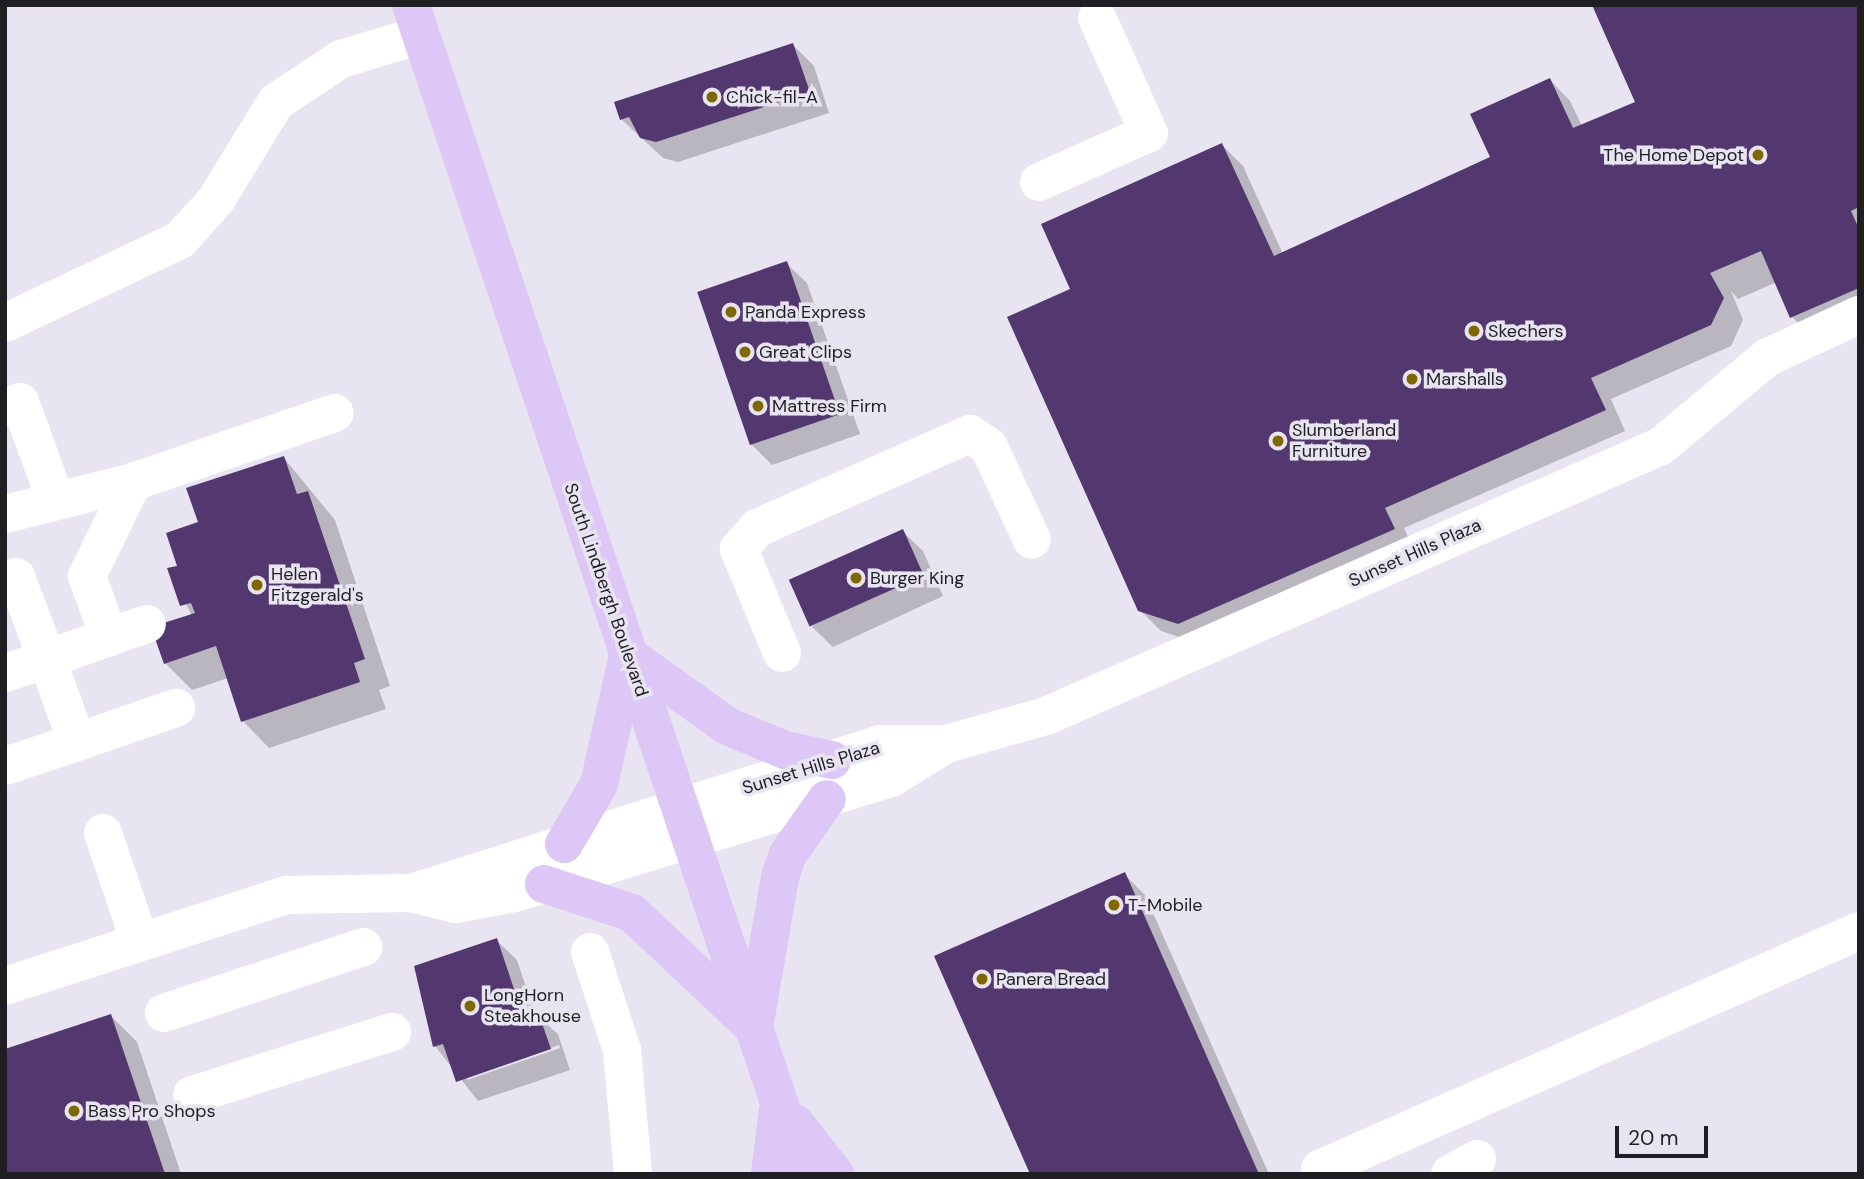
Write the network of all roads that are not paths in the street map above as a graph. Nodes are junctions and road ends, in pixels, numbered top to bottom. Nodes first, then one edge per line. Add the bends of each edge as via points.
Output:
1 (1097, 18) dead end
2 (416, 20) edge
3 (1039, 182) dead end
4 (1859, 314) edge
5 (5, 323) edge
6 (5, 407) edge
7 (334, 413) dead end
8 (132, 482) junction
9 (55, 498) junction
10 (5, 514) edge
11 (1032, 540) dead end
12 (5, 581) edge
13 (147, 624) dead end
14 (109, 638) junction
15 (782, 653) dead end
16 (628, 655) junction
17 (47, 659) junction
18 (5, 673) edge
19 (176, 708) dead end
20 (77, 742) junction
21 (946, 744) junction
22 (832, 760) junction
23 (5, 766) edge
24 (827, 799) junction
25 (685, 824) junction
26 (103, 833) dead end
27 (564, 844) junction
28 (544, 884) junction
29 (411, 893) junction
30 (1859, 931) edge
31 (140, 942) junction
32 (363, 947) dead end
33 (590, 952) dead end
34 (5, 986) edge
35 (164, 1013) dead end
36 (754, 1028) junction
37 (392, 1032) dead end
38 (192, 1095) dead end
39 (779, 1102) junction
40 (1320, 1169) dead end
41 (633, 1174) edge
42 (770, 1174) edge
43 (803, 1174) edge
44 (835, 1174) edge

1 - 3 lane via 1149,133
2 - 5 lane via 341,59 276,102 216,200 180,240
2 - 16 main road, South Lindbergh Boulevard
4 - 21 lane, Sunset Hills Plaza via 1768,357 1661,446 1046,716
6 - 9 lane via 20,402
7 - 8 lane
8 - 9 lane
8 - 14 lane via 87,576
9 - 10 lane
11 - 15 lane via 989,447 970,434 757,528 738,550
12 - 17 lane via 16,577
13 - 14 lane
14 - 17 lane
16 - 22 main road via 736,731 785,751
16 - 25 main road, South Lindbergh Boulevard
16 - 27 main road via 599,784
17 - 18 lane
17 - 20 lane
19 - 20 lane
20 - 23 lane
21 - 22 lane, Sunset Hills Plaza via 881,744
21 - 24 lane, Sunset Hills Plaza via 891,778
22 - 25 lane, Sunset Hills Plaza
24 - 25 lane, Sunset Hills Plaza
24 - 36 main road via 780,877
25 - 27 lane
25 - 28 lane
25 - 36 main road, South Lindbergh Boulevard
26 - 31 lane
27 - 29 lane
28 - 29 lane via 455,904
28 - 36 main road via 632,913
29 - 31 lane via 286,895
30 - 40 lane
31 - 34 lane
32 - 35 lane
33 - 41 lane via 622,1050
36 - 39 main road, South Lindbergh Boulevard
37 - 38 lane
39 - 42 main road
39 - 43 main road, South Lindbergh Boulevard
39 - 44 main road

